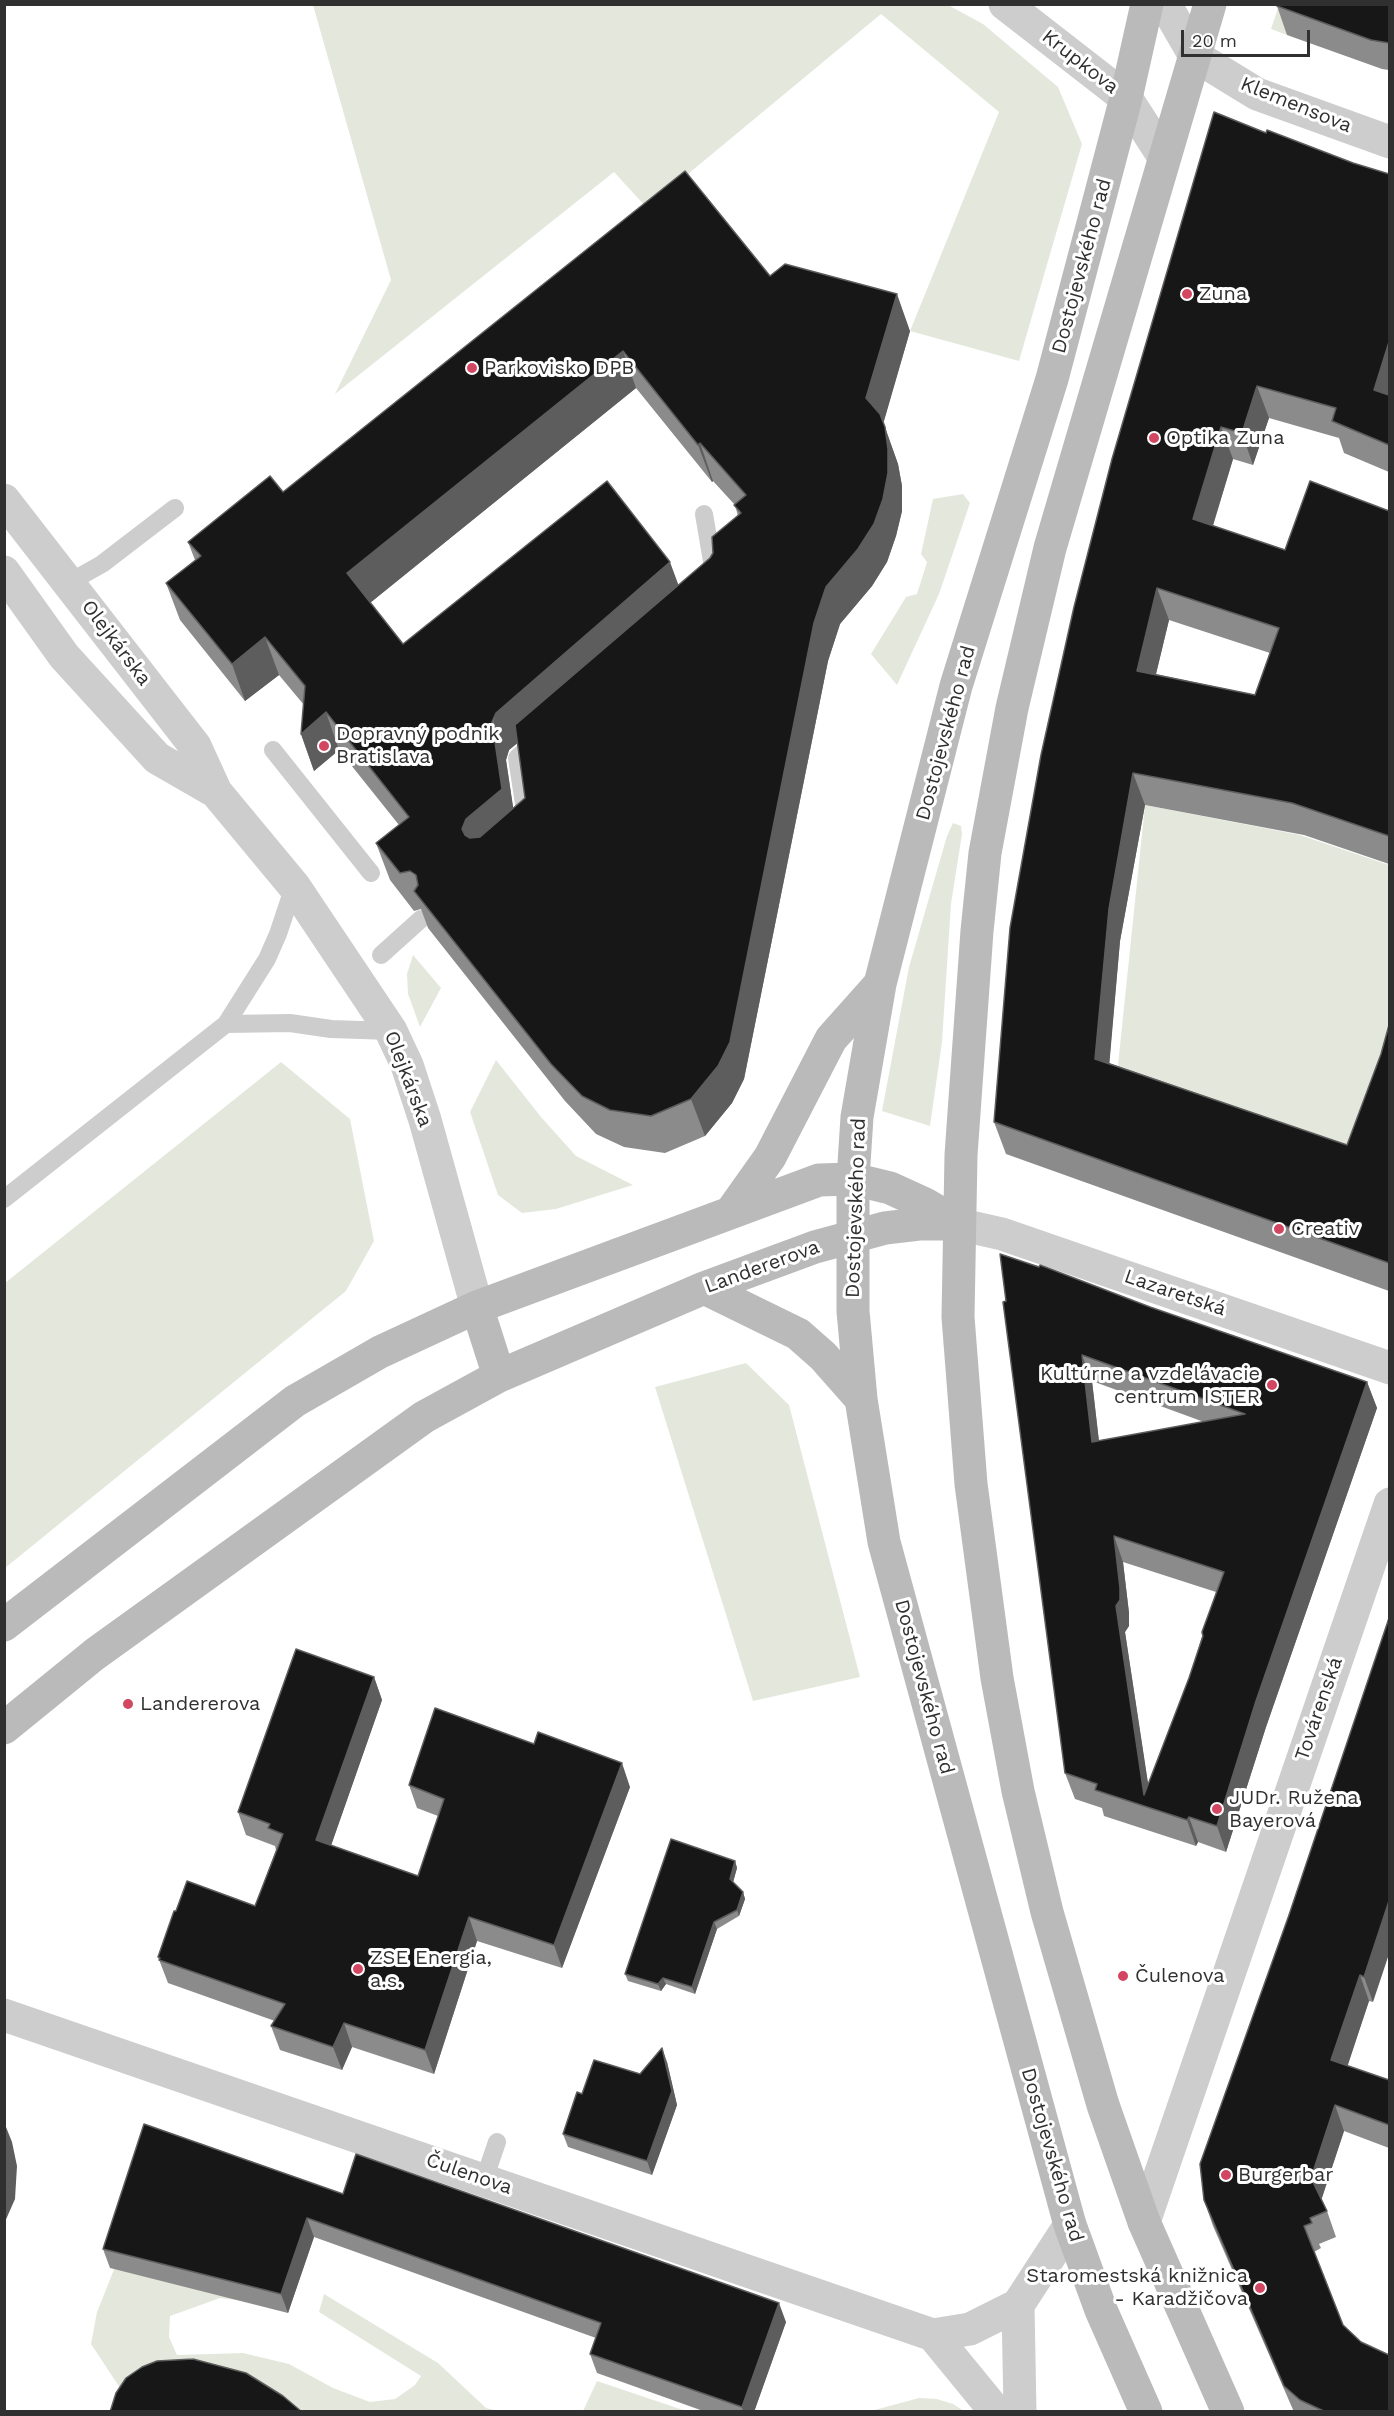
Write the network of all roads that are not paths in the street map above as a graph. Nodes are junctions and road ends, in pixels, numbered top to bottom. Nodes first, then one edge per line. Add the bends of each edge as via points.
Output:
1 (1005, 4) edge
2 (1147, 4) edge
3 (1165, 4) edge
4 (1210, 4) edge
5 (1195, 56) junction
6 (1126, 98) junction
7 (1389, 142) edge
8 (1164, 157) junction
9 (4, 500) edge
10 (175, 508) dead end
11 (704, 514) dead end
12 (4, 573) edge
13 (70, 582) junction
14 (707, 595) edge
15 (554, 727) edge
16 (273, 750) dead end
17 (216, 792) junction
18 (520, 838) edge
19 (371, 873) dead end
20 (294, 886) junction
21 (421, 919) edge
22 (381, 955) dead end
23 (880, 984) junction
24 (226, 1023) junction
25 (391, 1030) junction
26 (853, 1179) junction
27 (4, 1199) edge
28 (731, 1212) junction
29 (958, 1224) junction
30 (853, 1235) junction
31 (704, 1288) junction
32 (477, 1307) junction
33 (1389, 1368) edge
34 (499, 1376) junction
35 (861, 1399) junction
36 (1389, 1504) edge
37 (4, 1625) edge
38 (4, 1728) edge
39 (4, 2015) edge
40 (497, 2142) dead end
41 (484, 2180) junction
42 (1144, 2222) junction
43 (1070, 2225) junction
44 (1018, 2305) junction
45 (933, 2335) junction
46 (996, 2412) edge
47 (1020, 2412) edge
48 (1146, 2412) edge
49 (1228, 2412) edge

1 - 6 street, Krupkova
2 - 6 main road, Dostojevského rad
3 - 5 street, Klemensova
4 - 5 main road
5 - 7 street, Klemensova via 1257,94
5 - 8 main road
6 - 8 street, Krupkova
6 - 23 main road, Dostojevského rad via 1053,379 956,686
8 - 29 main road via 1050,548 1012,708 985,853
9 - 13 street, Olejkárska
10 - 13 lane via 102,564
11 - 14 lane via 716,587
12 - 17 street, Olejkárska via 64,656 157,758
13 - 17 street, Olejkárska via 195,746
15 - 18 lane via 518,758 528,831
16 - 19 lane
17 - 20 street, Olejkárska
20 - 24 lane via 267,958
20 - 25 street, Olejkárska
21 - 22 lane
23 - 26 main road, Dostojevského rad via 857,1117
23 - 28 main road via 831,1039 770,1157
24 - 25 lane
24 - 27 lane
25 - 32 street, Olejkárska via 425,1120
26 - 28 main road via 819,1180
26 - 29 main road via 890,1188
26 - 30 main road, Dostojevského rad
28 - 32 main road
29 - 30 main road, Landererova via 919,1224
29 - 33 street, Lazaretská via 1002,1234
29 - 42 main road via 958,1317 970,1484 1003,1712 1047,1912 1103,2104
30 - 31 main road, Landererova
30 - 35 main road, Dostojevského rad via 853,1311
31 - 34 main road, Landererova
31 - 35 main road via 798,1334
32 - 34 main road, Olejkárska
32 - 37 main road via 380,1352 295,1401
34 - 38 main road, Landererova via 424,1417 95,1654
35 - 43 main road, Dostojevského rad via 884,1542
36 - 42 street, Továrenská
39 - 41 street, Čulenova
40 - 41 lane
41 - 45 street, Čulenova
42 - 49 main road
43 - 44 street
43 - 48 main road, Dostojevského rad via 1101,2310
44 - 45 street, Čulenova via 970,2329
44 - 47 street
45 - 46 street

